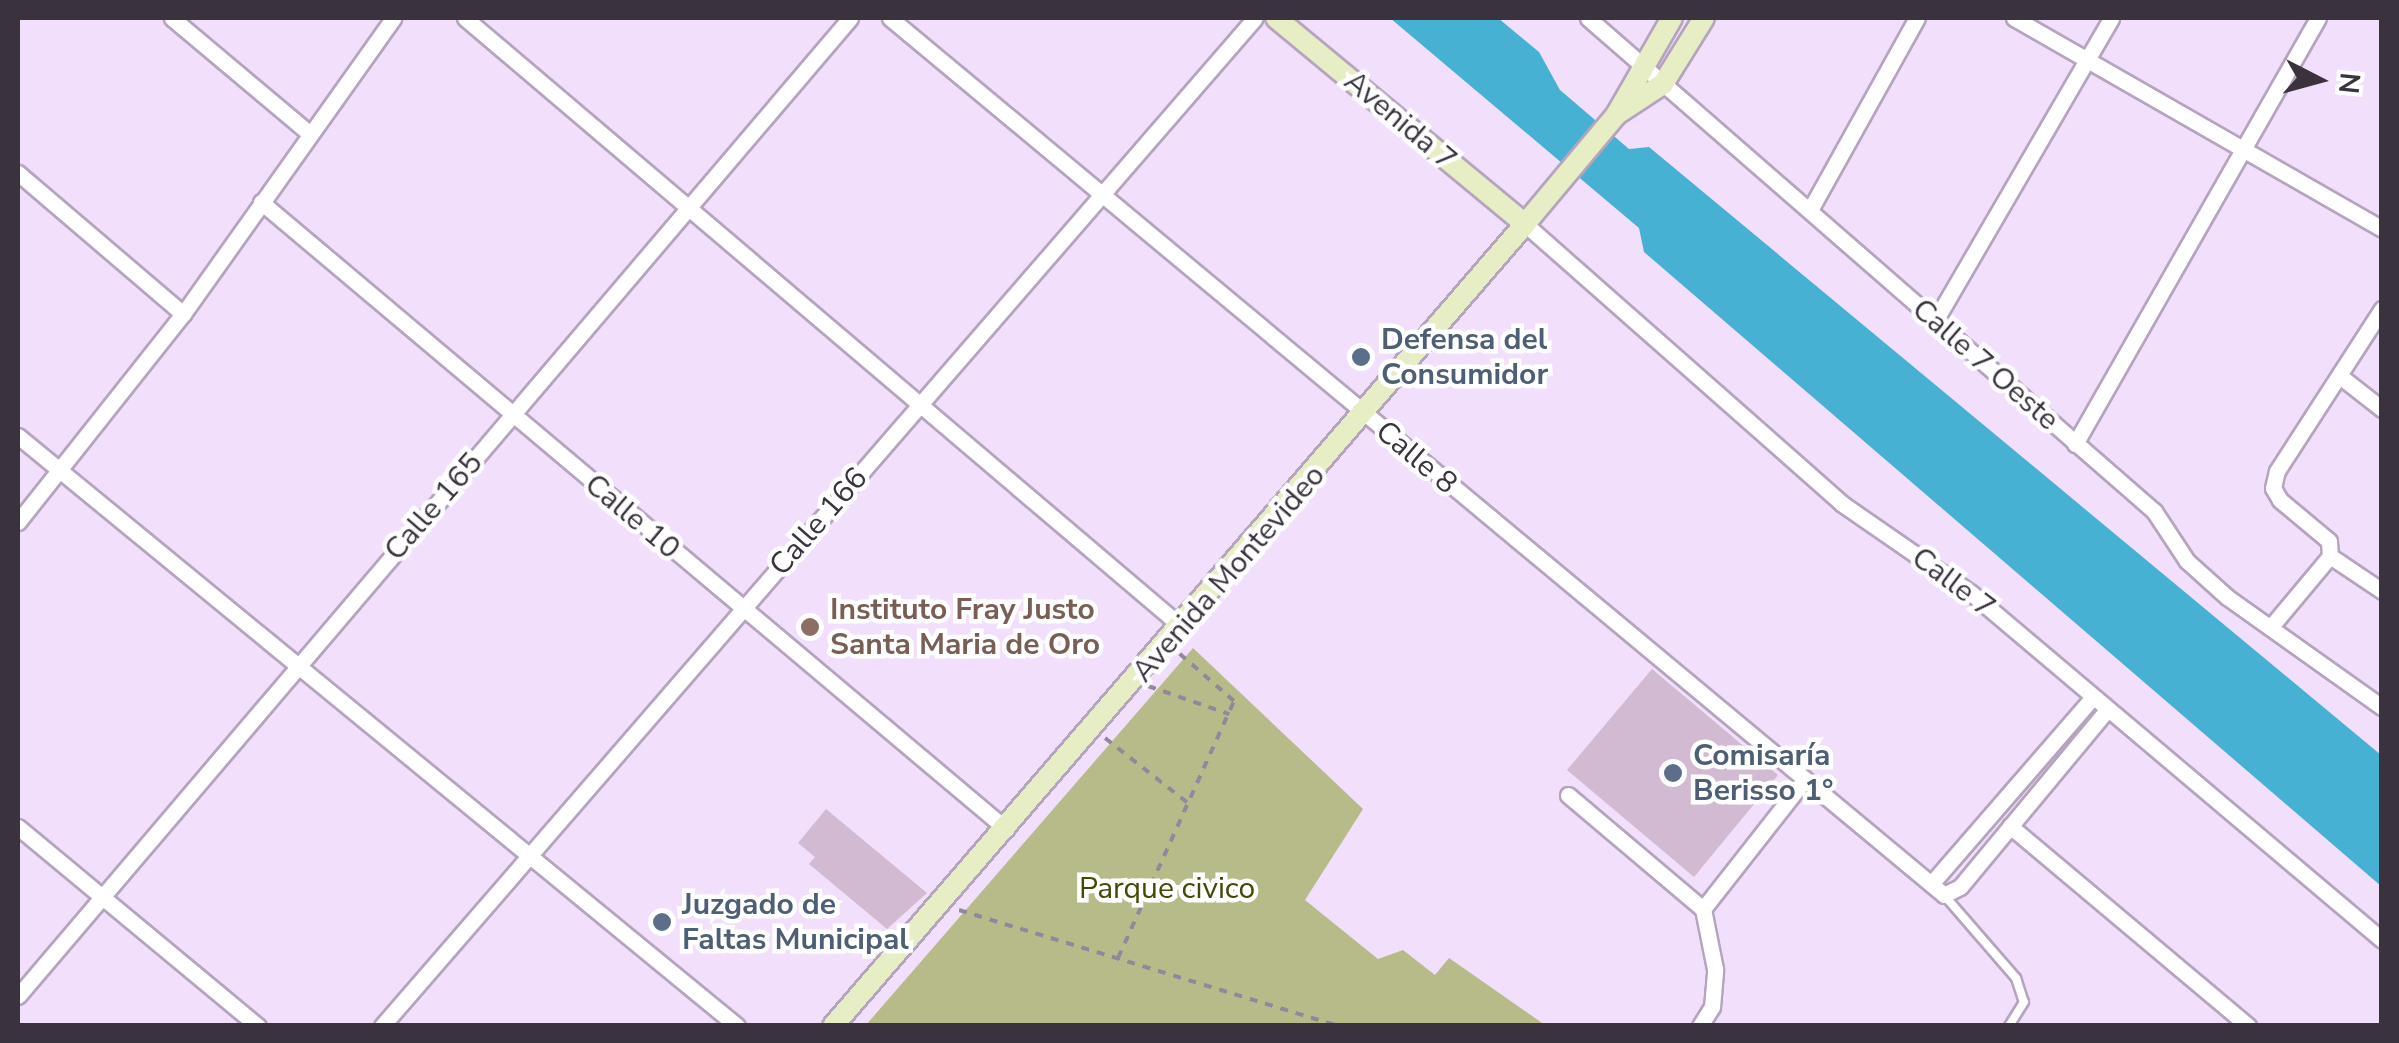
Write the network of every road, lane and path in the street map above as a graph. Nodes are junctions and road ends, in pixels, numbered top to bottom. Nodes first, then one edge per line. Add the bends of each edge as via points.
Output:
1 (172, 18) edge
2 (393, 18) edge
3 (465, 18) edge
4 (850, 18) edge
5 (890, 18) edge
6 (1255, 18) edge
7 (1276, 18) edge
8 (1588, 18) edge
9 (1672, 18) edge
10 (1704, 18) edge
11 (1917, 18) edge
12 (2014, 18) edge
13 (2111, 18) edge
14 (2318, 18) edge
15 (2087, 59) junction
16 (1644, 64) junction
17 (1664, 84) junction
18 (1616, 115) junction
19 (309, 133) junction
20 (2244, 147) junction
21 (18, 174) edge
22 (1096, 192) junction
23 (261, 202) junction
24 (1810, 210) junction
25 (688, 211) junction
26 (1525, 224) junction
27 (2382, 229) edge
28 (2382, 309) edge
29 (183, 314) junction
30 (1935, 321) junction
31 (2341, 377) junction
32 (919, 406) junction
33 (2382, 410) edge
34 (513, 416) junction
35 (1365, 416) junction
36 (18, 436) edge
37 (2075, 444) junction
38 (59, 471) junction
39 (18, 522) edge
40 (2330, 556) junction
41 (2382, 591) edge
42 (743, 610) junction
43 (2274, 623) junction
44 (1183, 628) junction
45 (1168, 645) junction
46 (296, 664) junction
47 (1136, 682) junction
48 (2094, 697) junction
49 (2382, 707) edge
50 (2108, 709) junction
51 (1229, 714) junction
52 (1094, 729) junction
53 (1805, 780) junction
54 (1568, 796) dead end
55 (1188, 803) junction
56 (2010, 826) junction
57 (18, 827) edge
58 (1006, 829) junction
59 (530, 855) junction
60 (1938, 889) junction
61 (100, 895) junction
62 (940, 904) junction
63 (1704, 909) junction
64 (2382, 940) edge
65 (1118, 958) junction
66 (18, 996) edge
67 (258, 1026) edge
68 (382, 1026) edge
69 (737, 1026) edge
70 (833, 1026) edge
71 (1338, 1026) edge
72 (1700, 1026) edge
73 (2009, 1026) edge
74 (2248, 1026) edge

1 - 19 street
2 - 19 street
3 - 25 street
4 - 25 street, Calle 165
5 - 22 street, Calle 8
6 - 22 street, Calle 166
7 - 26 main road, Avenida 7
8 - 16 street, Calle 7 Oeste
9 - 16 main road, Avenida Montevideo
10 - 17 main road, Avenida Montevideo
11 - 24 street
12 - 15 street
13 - 15 street
14 - 20 street
15 - 20 street
15 - 30 street
16 - 17 street, Calle 7 Oeste
16 - 18 main road, Avenida Montevideo
17 - 18 main road, Avenida Montevideo
17 - 24 street, Calle 7 Oeste
18 - 26 main road, Avenida Montevideo
19 - 23 street
20 - 27 street
20 - 37 street
21 - 29 street
22 - 32 street, Calle 166
22 - 35 street, Calle 8
23 - 29 street
23 - 34 street, Calle 10
24 - 30 street, Calle 7 Oeste
25 - 32 street
25 - 34 street, Calle 165
26 - 35 main road, Avenida Montevideo
26 - 48 street, Calle 7 via 1841,503 1971,592
28 - 31 street
29 - 38 street
30 - 37 street, Calle 7 Oeste
31 - 33 street
31 - 40 street via 2273,488 2330,542
32 - 42 street, Calle 166
32 - 44 street
34 - 42 street, Calle 10
34 - 46 street, Calle 165
35 - 44 main road, Avenida Montevideo
35 - 53 street, Calle 8
36 - 38 street
37 - 43 street, Calle 7 Oeste via 2154,511 2214,585
38 - 39 street
38 - 46 street
40 - 41 street
40 - 43 street
42 - 58 street, Calle 10
42 - 59 street, Calle 166
43 - 49 street, Calle 7 Oeste
44 - 45 main road, Avenida Montevideo
45 - 47 main road, Avenida Montevideo
45 - 51 path via 1234,701
46 - 59 street
46 - 61 street, Calle 165
47 - 51 path
47 - 52 main road, Avenida Montevideo
48 - 50 street, Calle 7
48 - 60 street
50 - 56 street
50 - 64 street, Calle 7
51 - 55 path
52 - 55 path
52 - 58 main road, Avenida Montevideo
53 - 60 street, Calle 8
53 - 63 street
54 - 63 street
55 - 65 path
56 - 60 street
56 - 74 street
57 - 61 street
58 - 62 main road, Avenida Montevideo
59 - 68 street, Calle 166
59 - 69 street
60 - 73 lane via 2016,978 2024,1002
61 - 66 street, Calle 165
61 - 67 street
62 - 65 path
62 - 70 main road, Avenida Montevideo
63 - 72 street via 1715,969 1712,1007
65 - 71 path

